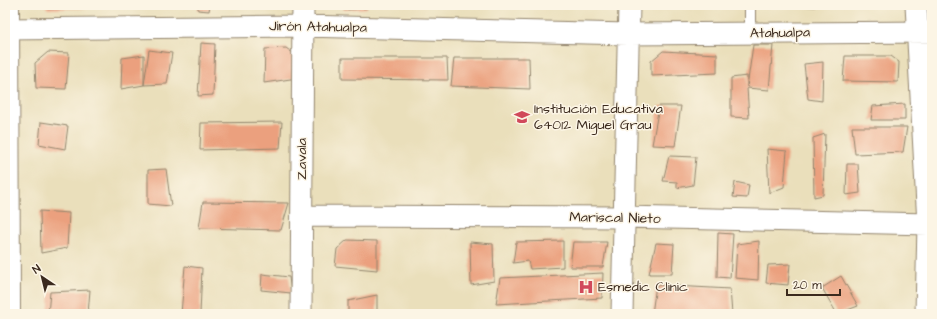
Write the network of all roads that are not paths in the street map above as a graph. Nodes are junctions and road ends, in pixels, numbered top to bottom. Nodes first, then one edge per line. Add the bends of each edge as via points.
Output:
1 (8, 5) edge
2 (303, 5) edge
3 (629, 5) edge
4 (750, 5) edge
5 (916, 5) edge
6 (303, 26) junction
7 (6, 29) edge
8 (924, 32) edge
9 (628, 34) junction
10 (750, 34) junction
11 (302, 216) junction
12 (624, 217) junction
13 (928, 224) junction
14 (9, 314) edge
15 (301, 314) edge
16 (622, 314) edge
17 (926, 314) edge

1 - 7 main road
2 - 6 street, Zavala
3 - 9 street
4 - 10 lane
5 - 8 street
6 - 7 street, Jirón Atahualpa
6 - 9 street, Jirón Atahualpa
6 - 11 street, Zavala
7 - 14 main road
8 - 10 street, Atahualpa
8 - 13 street
9 - 10 street, Atahualpa
9 - 12 street
11 - 12 street, Mariscal Nieto
11 - 15 street, Zavala
12 - 13 street, Mariscal Nieto
12 - 16 street
13 - 17 street

